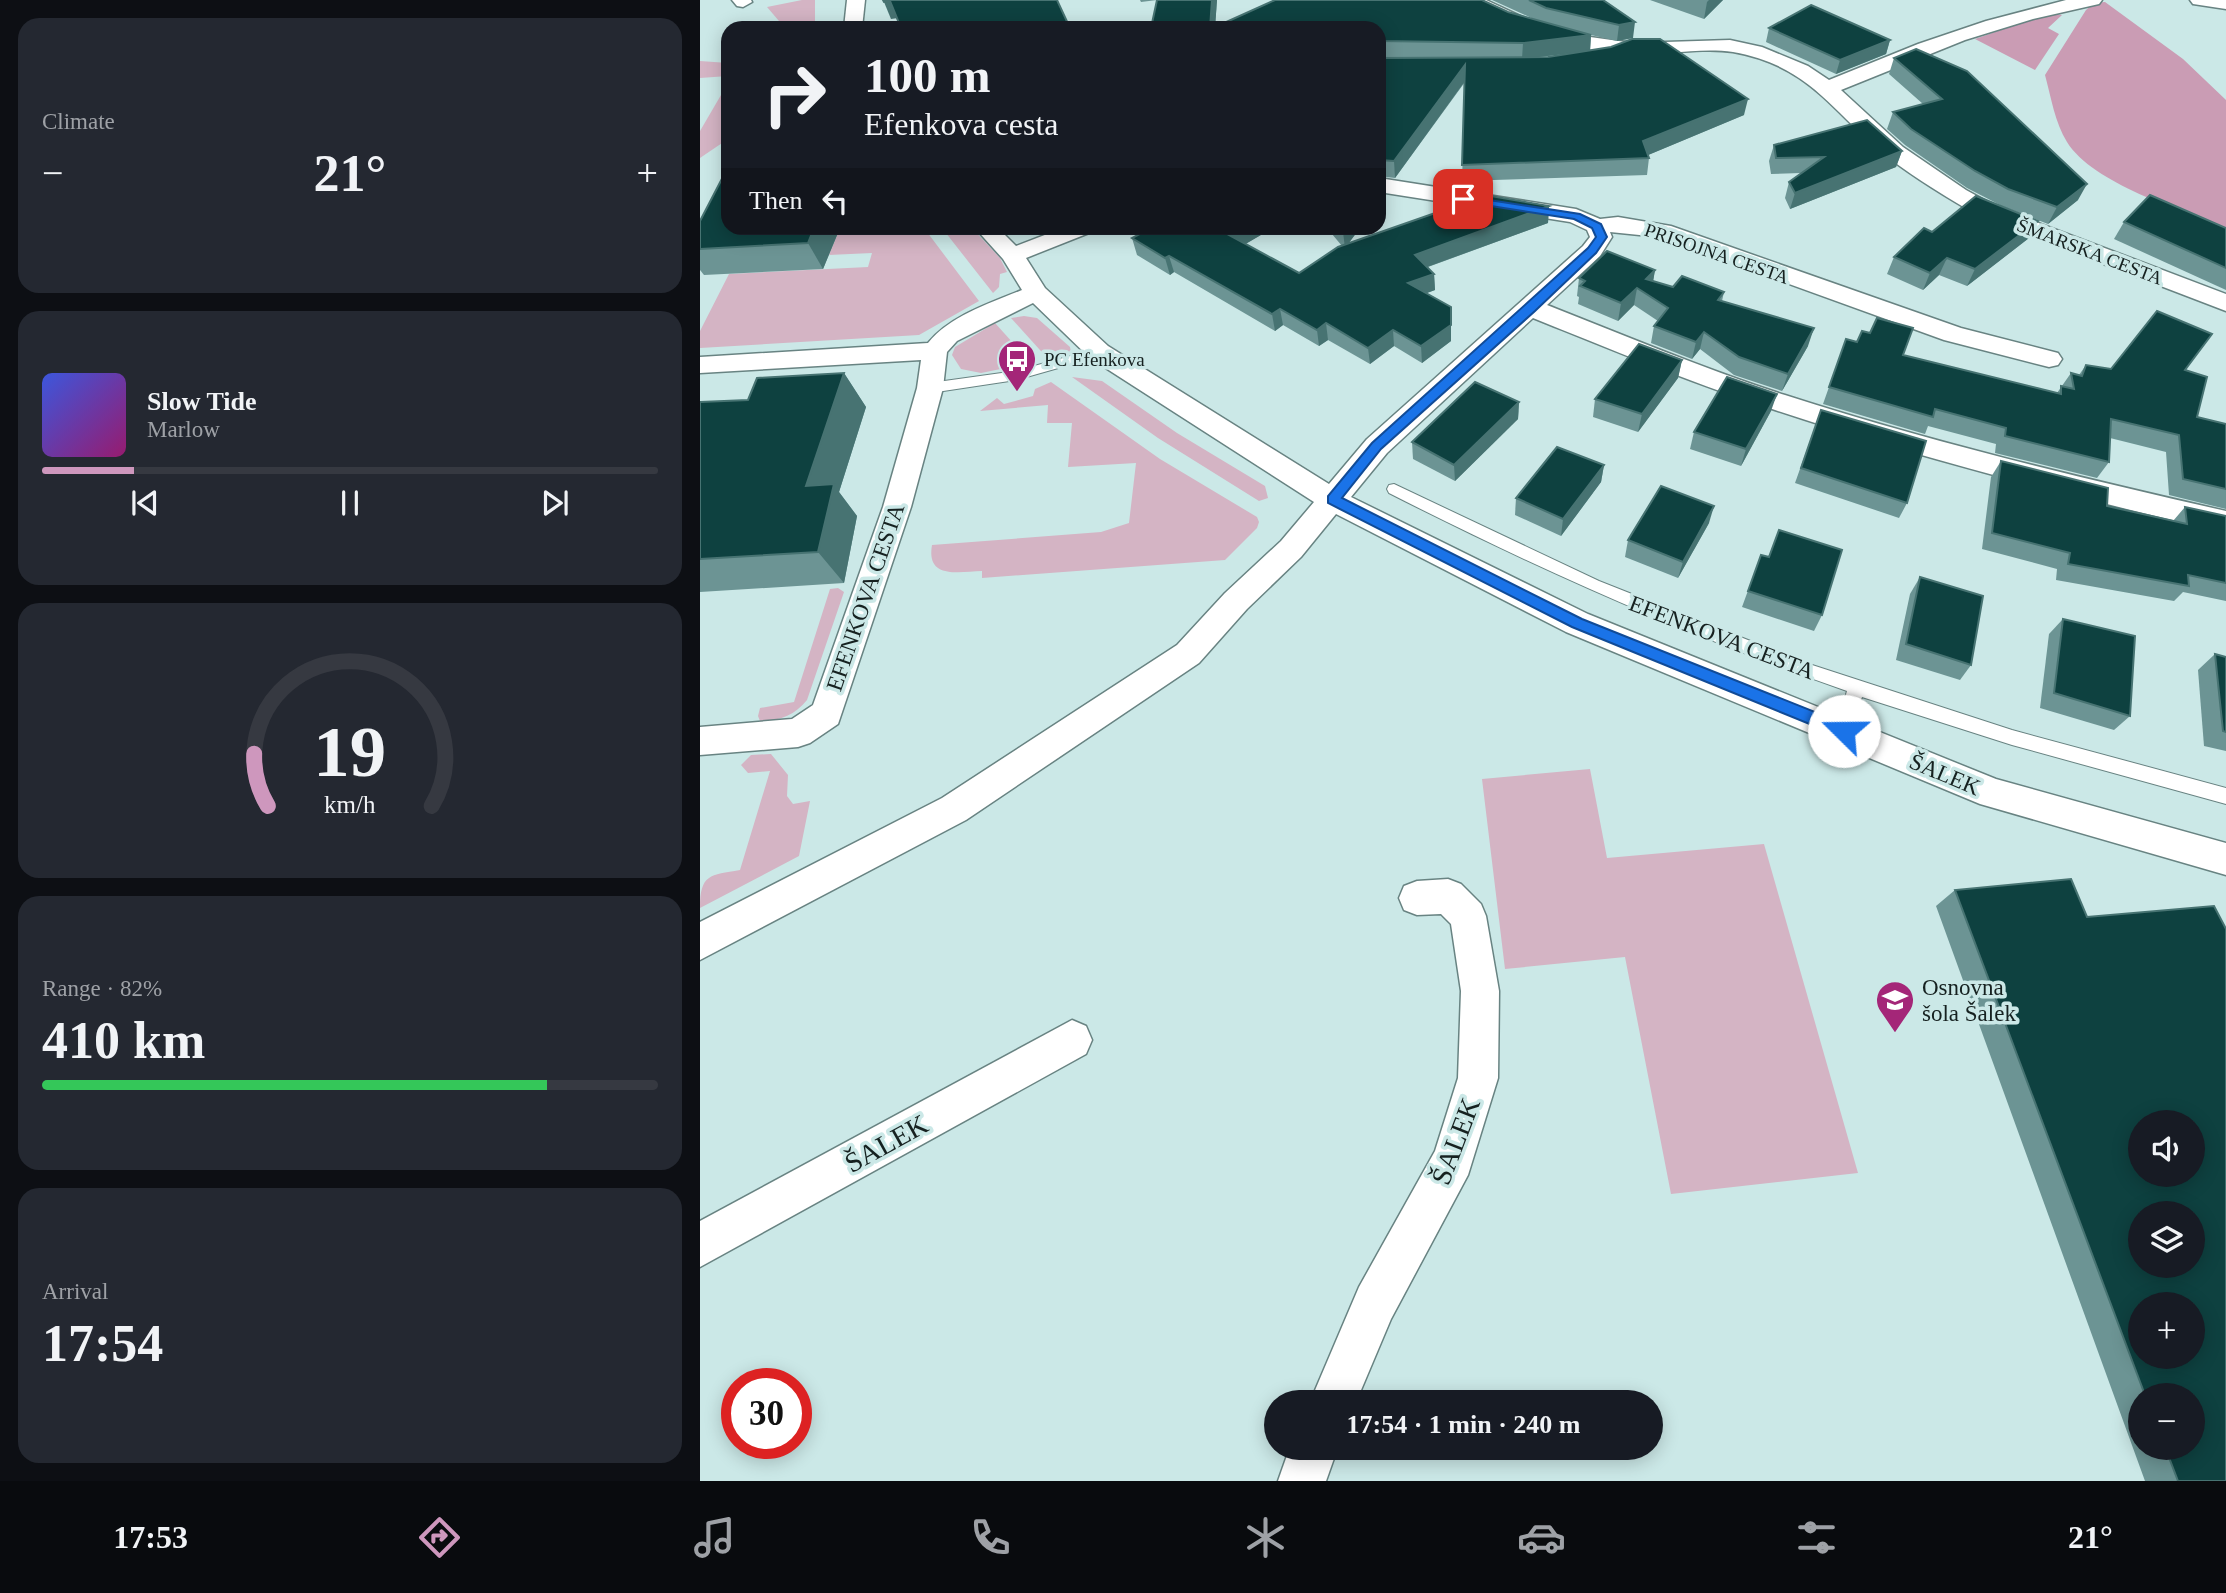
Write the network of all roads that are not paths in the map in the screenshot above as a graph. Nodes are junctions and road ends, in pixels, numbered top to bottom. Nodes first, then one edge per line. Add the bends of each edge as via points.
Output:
1 (856, 0) edge
2 (1472, 0) edge
3 (2093, 0) edge
4 (2199, 0) edge
5 (2226, 4) edge
6 (854, 21) edge
7 (1626, 47) junction
8 (1580, 61) edge
9 (1828, 88) junction
10 (1386, 186) edge
11 (1597, 226) junction
12 (992, 235) edge
13 (1064, 235) edge
14 (1012, 256) junction
15 (1036, 293) junction
16 (2226, 303) edge
17 (1531, 308) junction
18 (935, 351) junction
19 (1099, 352) junction
20 (2049, 359) dead end
21 (700, 365) edge
22 (930, 388) junction
23 (1394, 489) dead end
24 (1333, 500) junction
25 (2226, 522) edge
26 (1856, 689) junction
27 (1844, 731) junction
28 (700, 741) edge
29 (2226, 796) edge
30 (2226, 859) edge
31 (1417, 898) dead end
32 (700, 942) edge
33 (1072, 1040) dead end
34 (700, 1245) edge
35 (1338, 1390) edge
36 (1309, 1460) edge
37 (1302, 1481) edge

1 - 6 street
2 - 7 street, ŠMARSKA CESTA via 1537,32
3 - 9 street via 2062,5 1944,43
4 - 5 street
7 - 8 street, ŠMARSKA CESTA via 1619,54
7 - 9 street, ŠMARSKA CESTA via 1730,46 1762,53
9 - 16 street, ŠMARSKA CESTA via 1895,152 1991,213
10 - 11 street, PRISOJNA CESTA via 1576,216
11 - 17 street via 1601,237 1592,251
11 - 20 street, PRISOJNA CESTA via 1618,224 1663,231 1952,334
12 - 14 street
13 - 14 street
14 - 15 street
15 - 18 street via 948,335
15 - 19 street
17 - 24 street via 1377,446
17 - 25 street via 1808,412 2013,472
18 - 21 street
18 - 22 street, EFENKOVA CESTA
19 - 22 lane via 1046,368
19 - 24 street
22 - 28 street, EFENKOVA CESTA via 897,507 826,714 798,733
23 - 26 lane, EFENKOVA CESTA via 1482,536 1614,596
24 - 27 street, ŠALEK via 1577,623
24 - 32 street via 1188,654 954,809
26 - 27 lane
26 - 29 lane, EFENKOVA CESTA via 2093,763
27 - 30 street, ŠALEK via 1992,793
31 - 35 street, ŠALEK via 1448,896 1468,916 1480,991 1478,1078 1453,1160 1375,1303
33 - 34 street, ŠALEK
36 - 37 street

